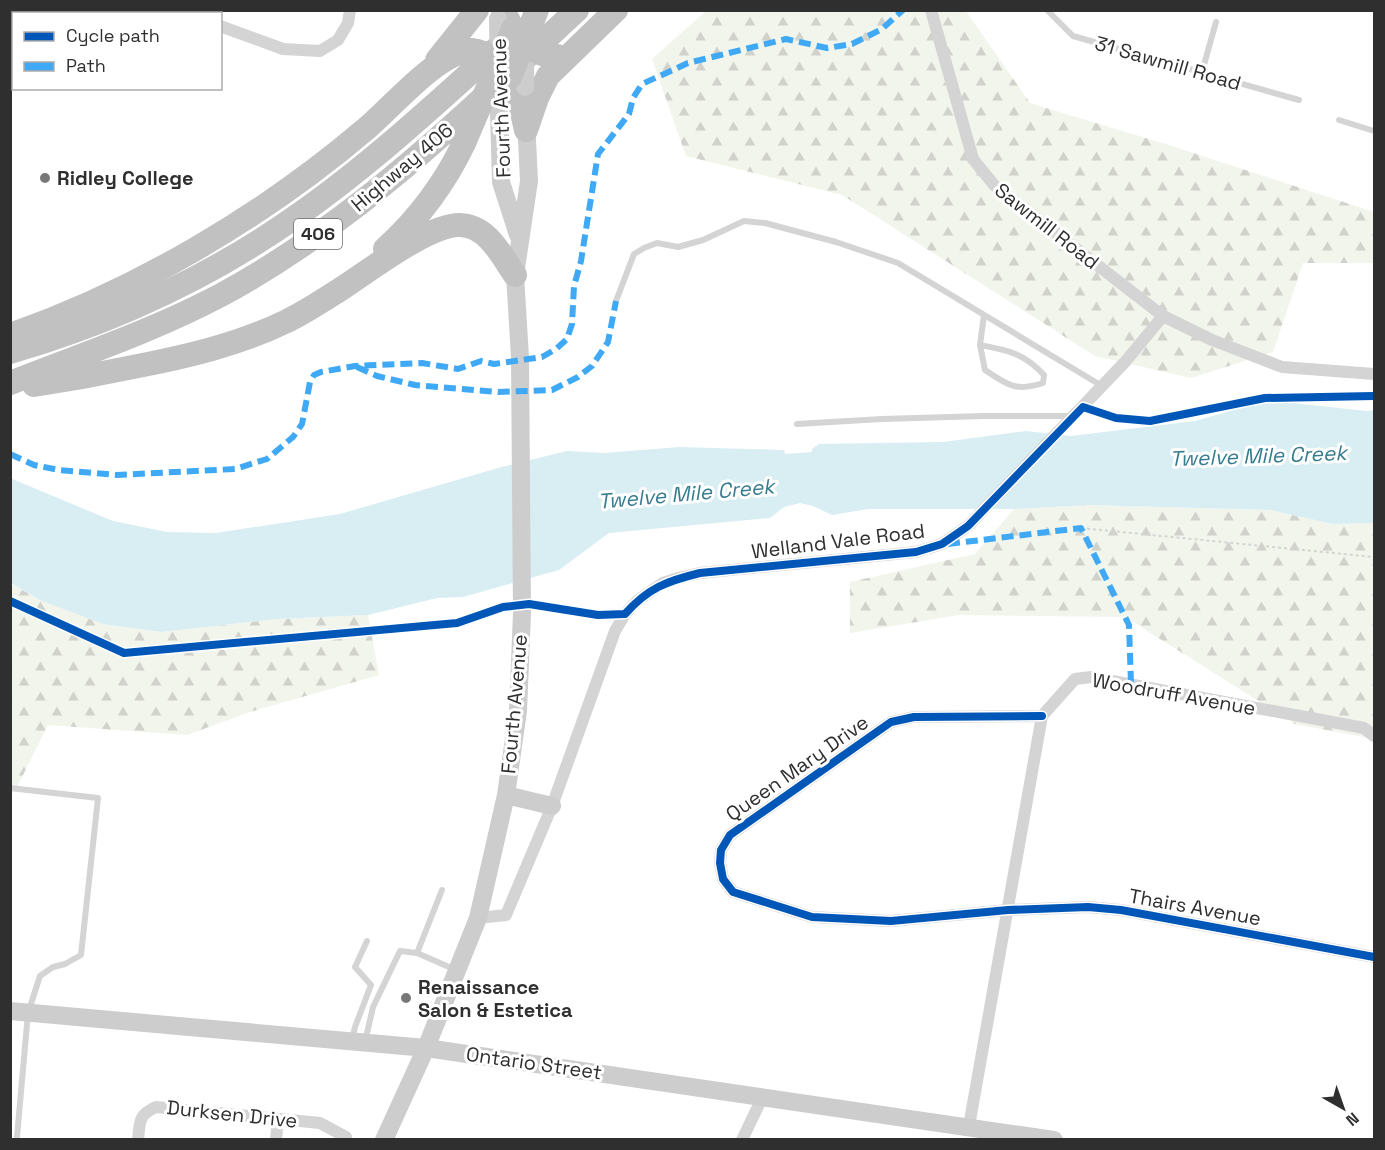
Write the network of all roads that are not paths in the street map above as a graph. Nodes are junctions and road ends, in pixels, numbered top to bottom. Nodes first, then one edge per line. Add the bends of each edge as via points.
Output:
1 (537, 10) edge
2 (577, 10) edge
3 (616, 10) edge
4 (931, 10) edge
5 (1047, 10) edge
6 (350, 13) edge
7 (507, 18) edge
8 (1216, 22) dead end
9 (222, 27) edge
10 (578, 45) junction
11 (1202, 72) junction
12 (420, 79) junction
13 (513, 80) junction
14 (1299, 100) dead end
15 (499, 113) joint
16 (1339, 120) dead end
17 (526, 130) junction
18 (1374, 131) edge
19 (519, 240) junction
20 (515, 275) junction
21 (336, 292) junction
22 (616, 301) dead end
23 (984, 315) junction
24 (1163, 316) junction
25 (10, 335) edge
26 (980, 345) junction
27 (10, 352) edge
28 (1374, 374) edge
29 (10, 383) edge
30 (1103, 386) junction
31 (10, 388) edge
32 (1075, 415) junction
33 (796, 424) dead end
34 (1042, 716) junction
35 (1374, 736) edge
36 (10, 788) edge
37 (506, 795) junction
38 (552, 806) junction
39 (442, 890) dead end
40 (1008, 910) junction
41 (478, 918) junction
42 (368, 941) dead end
43 (417, 953) junction
44 (1374, 957) edge
45 (457, 970) junction
46 (20, 1012) edge
47 (358, 1042) junction
48 (426, 1048) junction
49 (763, 1096) junction
50 (278, 1119) junction
51 (969, 1126) junction
52 (17, 1137) dead end
53 (346, 1137) dead end
54 (138, 1140) edge
55 (276, 1140) edge
56 (384, 1140) edge
57 (742, 1140) edge
58 (1054, 1140) edge

1 - 7 highway, bridge
1 - 27 highway, Highway 406 / 406 via 392,142 321,199 265,237 158,297 78,330
2 - 29 highway, Highway 406 / 406 via 404,168 298,248 179,316
3 - 10 highway
4 - 24 street, Sawmill Road via 973,159 994,185
5 - 11 lane, 31 Sawmill Road via 1073,36
6 - 9 street via 338,40 320,51 283,49
7 - 10 highway, bridge via 539,53 557,56
7 - 12 highway via 464,29
7 - 13 highway, bridge
7 - 13 main road, Fourth Avenue, bridge
8 - 11 lane
10 - 17 highway via 548,76
11 - 14 lane, 31 Sawmill Road
12 - 13 highway, bridge via 454,54 471,50 484,53
12 - 25 highway via 324,162 220,233 117,291
13 - 15 highway, bridge via 502,98
13 - 17 highway
13 - 21 highway, bridge via 464,143 452,168 416,217
15 - 19 main road, Fourth Avenue via 501,182
16 - 18 lane
17 - 19 main road, Fourth Avenue via 529,181
19 - 20 main road, Fourth Avenue
20 - 21 highway via 489,238 478,230 457,225 434,231
20 - 37 main road, Fourth Avenue via 520,357 522,612 518,711
21 - 31 highway via 285,322 190,356
22 - 23 lane via 634,254 657,243 678,247 703,240 744,220 836,242 898,263
23 - 26 lane
23 - 30 lane
24 - 28 street via 1282,367
24 - 30 street, Welland Vale Road
26 - 26 lane via 986,370 1007,385 1031,387 1043,383 1044,375 1010,350
30 - 32 street, Welland Vale Road
32 - 33 lane
32 - 38 street, Welland Vale Road via 968,526 942,544 916,552 700,573 650,590 625,614 615,631
34 - 35 street, Woodruff Avenue via 1075,679 1091,676 1364,728
34 - 40 street
34 - 40 street, Queen Mary Drive via 914,717 891,722 730,835 721,850 723,879 733,892 812,917 891,921
36 - 46 lane via 98,798 81,955 40,976
37 - 38 main road
37 - 41 main road, Fourth Avenue
38 - 41 street, Welland Vale Road via 506,915
39 - 43 lane
40 - 44 street, Thairs Avenue via 1121,910
40 - 51 street
41 - 45 main road, Fourth Avenue
42 - 47 lane via 355,967 371,985 355,1027
43 - 45 lane
43 - 47 lane via 400,951
45 - 48 main road, Fourth Avenue
46 - 47 main road, Ontario Street
46 - 52 lane
47 - 48 main road, Ontario Street
48 - 49 main road, Ontario Street
48 - 56 main road, Fourth Avenue
49 - 51 main road, Ontario Street
49 - 57 street
50 - 53 street, Durksen Drive via 320,1123
50 - 54 street, Durksen Drive via 156,1107 140,1119
50 - 55 street
51 - 58 main road, Ontario Street

